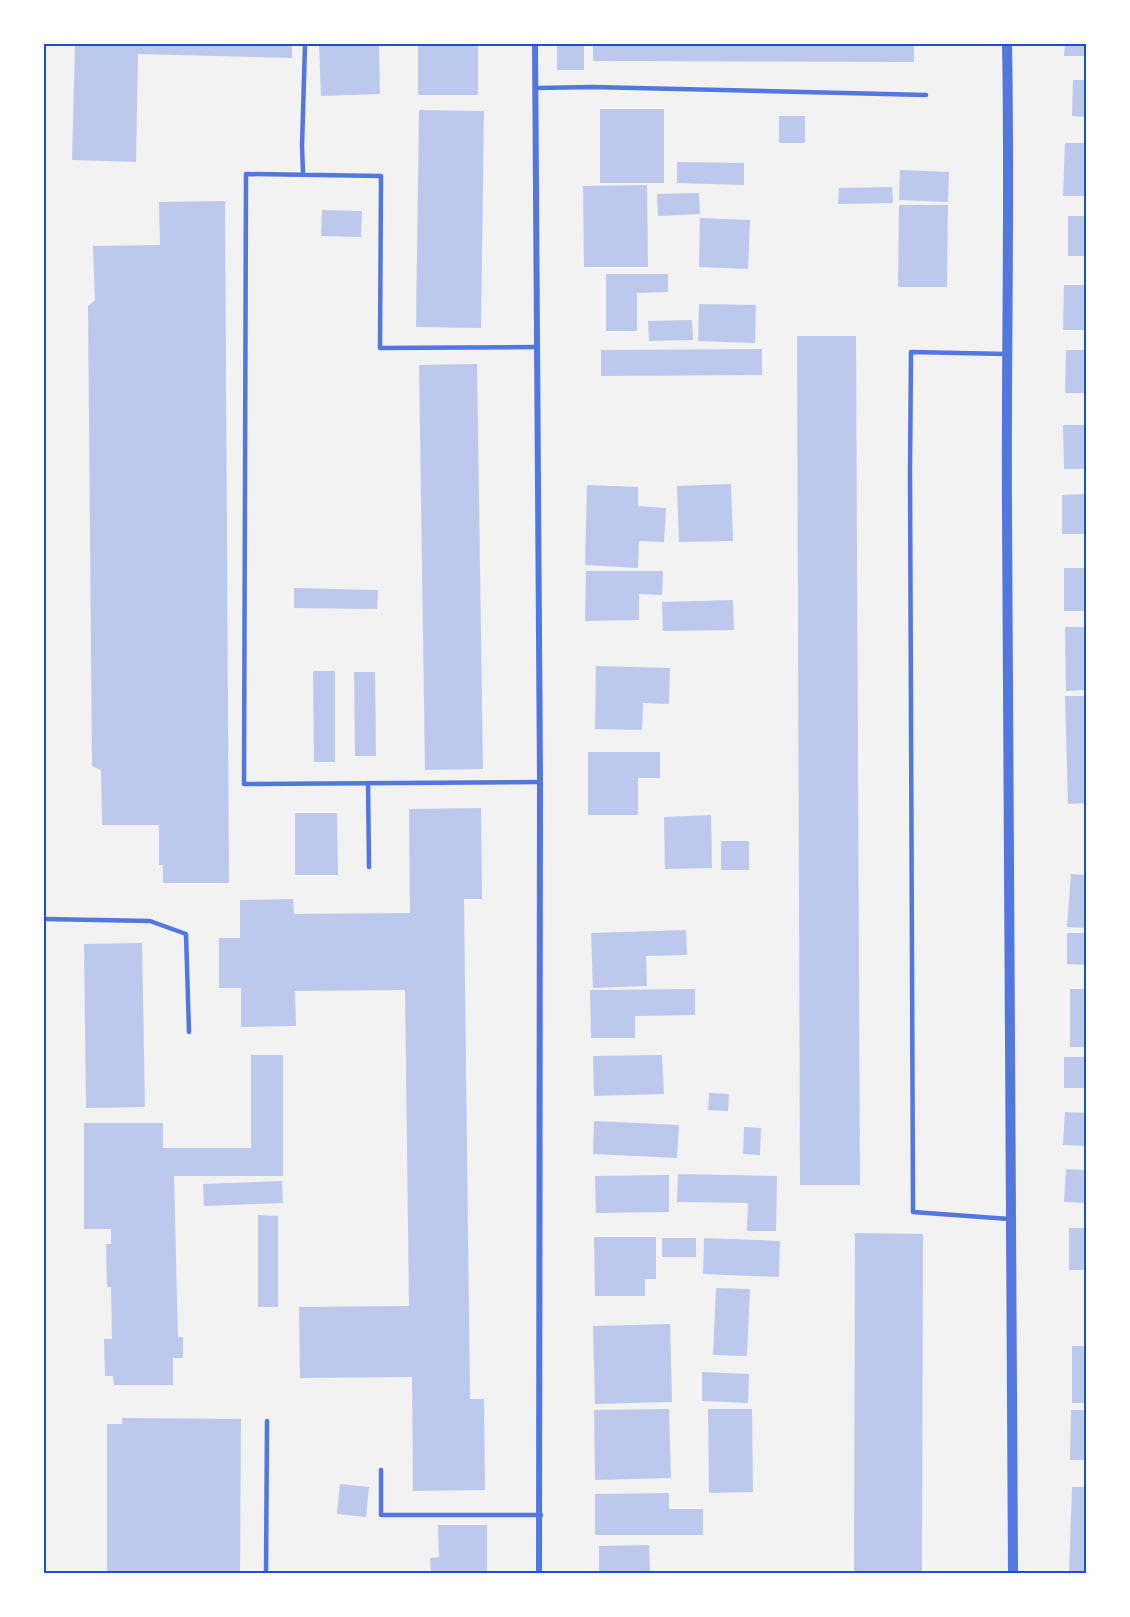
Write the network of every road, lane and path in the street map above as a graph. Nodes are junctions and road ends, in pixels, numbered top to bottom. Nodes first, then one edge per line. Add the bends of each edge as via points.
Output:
1 (305, 44) edge
2 (535, 44) edge
3 (1006, 44) edge
4 (537, 88) junction
5 (926, 95) dead end
6 (303, 173) junction
7 (536, 347) junction
8 (1006, 354) junction
9 (540, 782) junction
10 (368, 783) junction
11 (369, 867) dead end
12 (44, 919) edge
13 (189, 1032) dead end
14 (1009, 1219) junction
15 (267, 1421) dead end
16 (381, 1470) dead end
17 (541, 1515) junction
18 (266, 1574) edge
19 (539, 1574) edge
20 (1013, 1574) edge

1 - 6 lane
2 - 4 street
3 - 8 street
4 - 5 lane
4 - 7 street
6 - 7 lane via 381,176 380,348
6 - 10 lane via 246,174 244,784
7 - 9 street
8 - 14 street
8 - 14 lane via 911,352 910,507 913,1212
9 - 10 lane
9 - 17 street
10 - 11 lane
12 - 13 lane via 150,921 186,934
14 - 20 street
15 - 18 lane
16 - 17 lane via 381,1515
17 - 19 street

